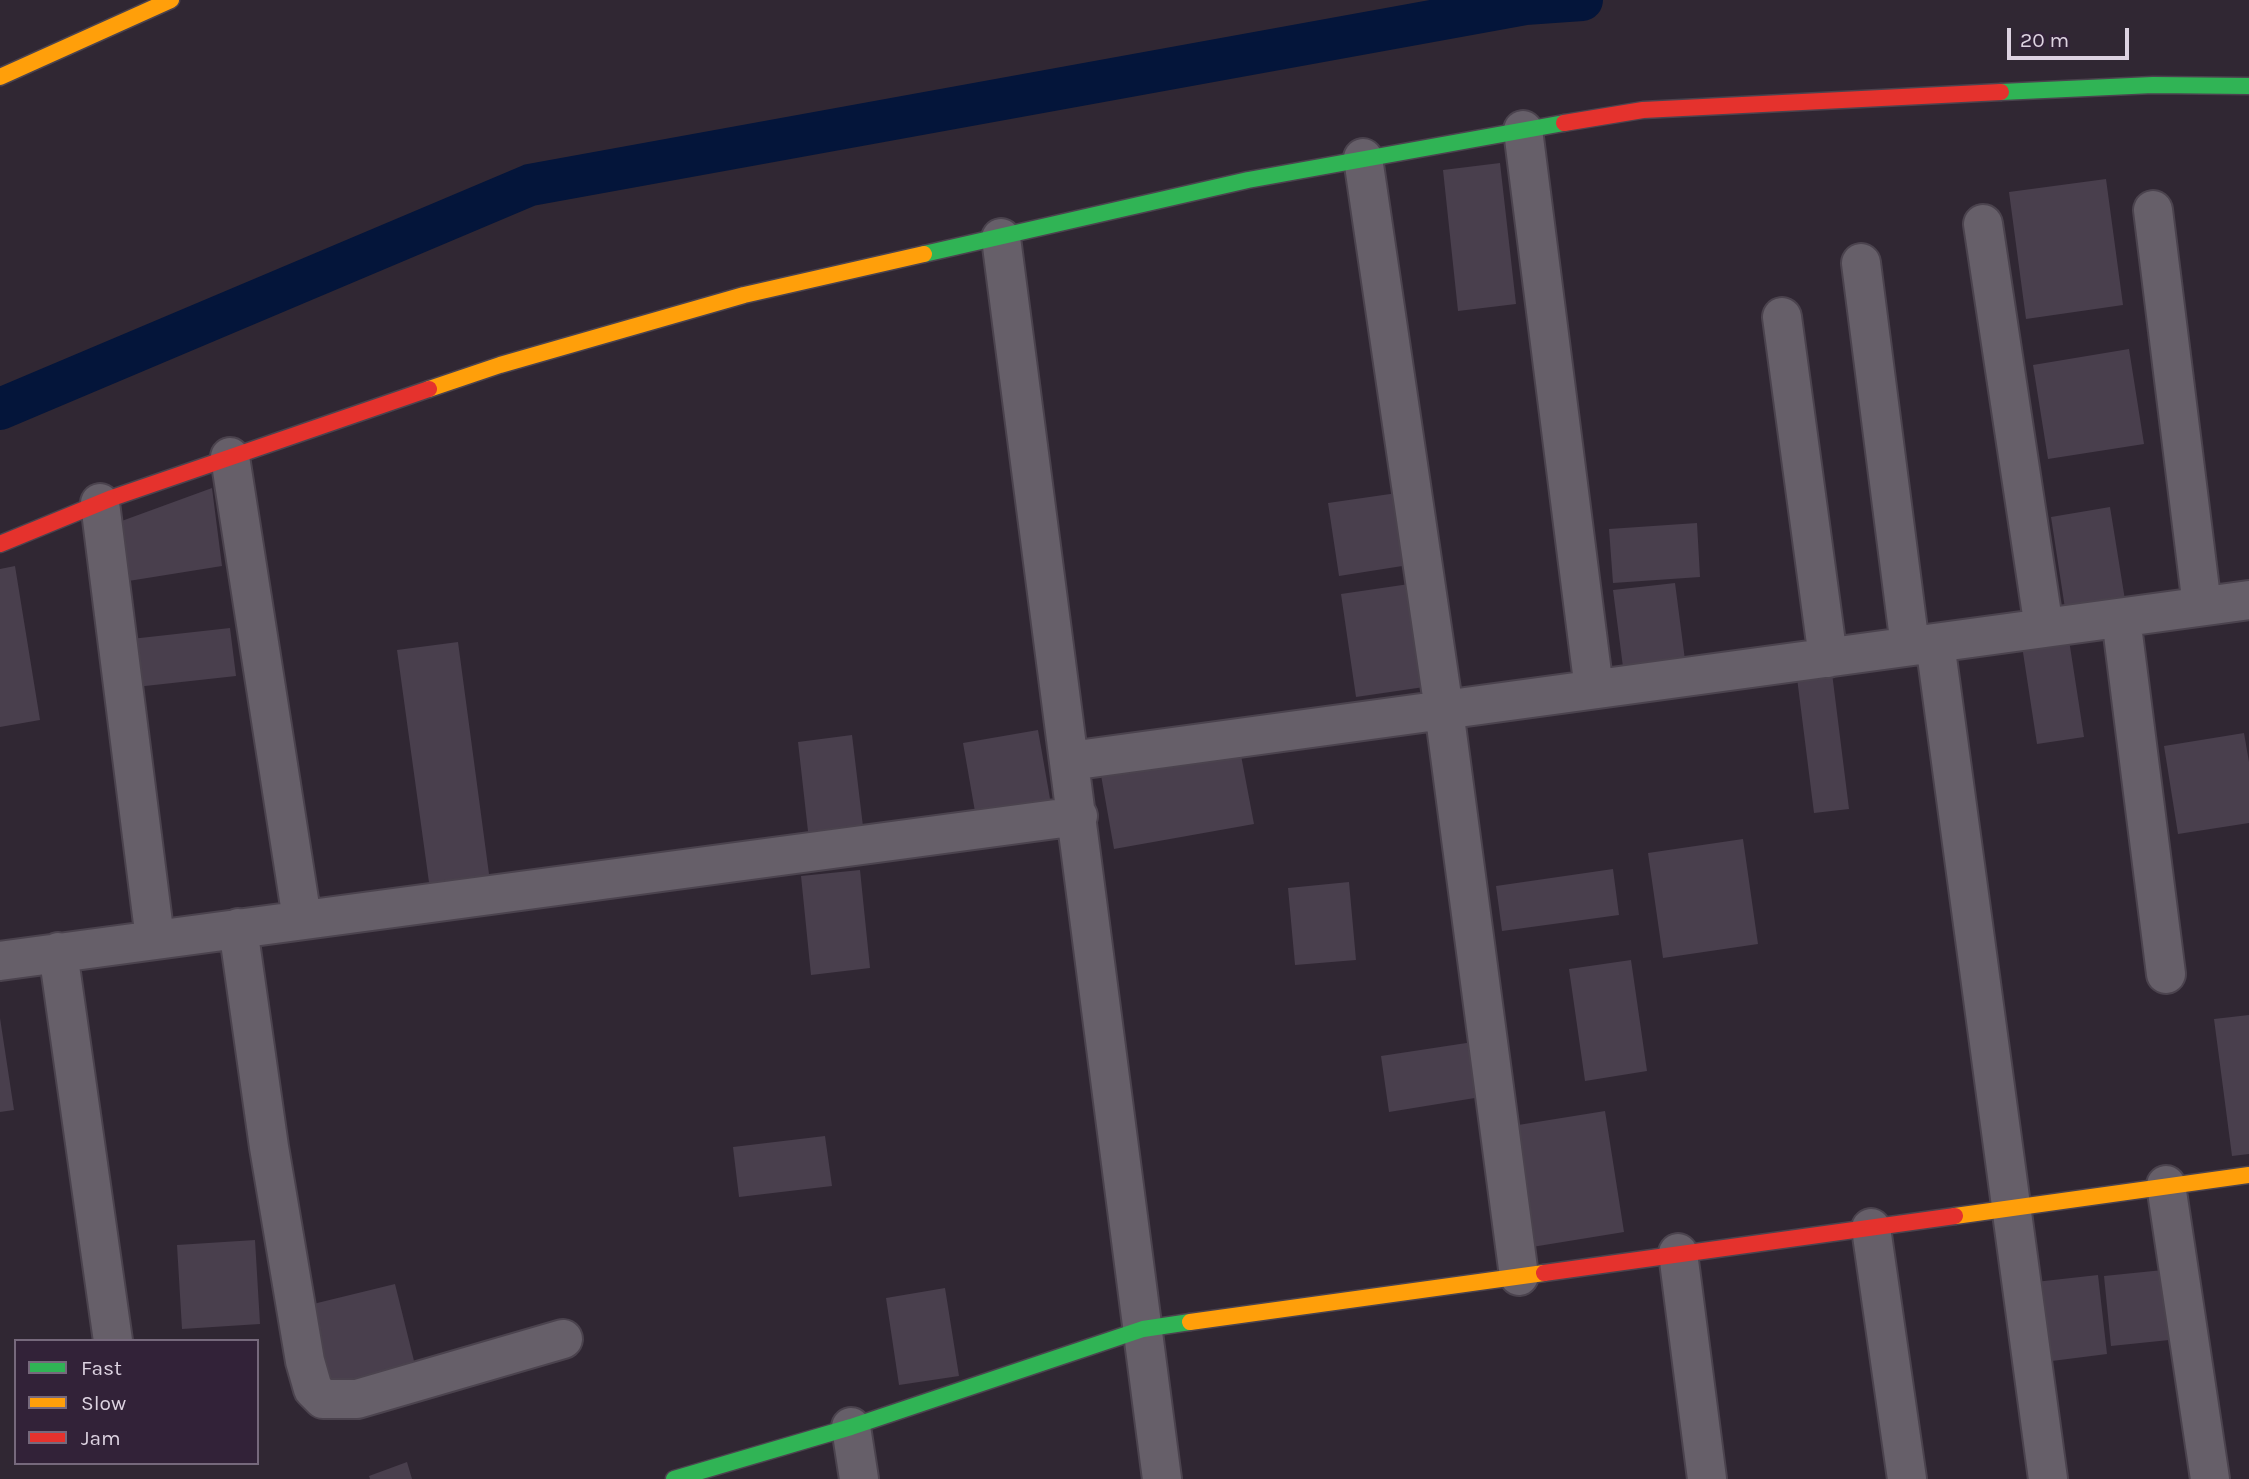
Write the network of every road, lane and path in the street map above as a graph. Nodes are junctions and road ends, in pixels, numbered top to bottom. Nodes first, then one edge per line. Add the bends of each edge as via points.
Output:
1 (171, 0) edge
2 (0, 76) edge
3 (2249, 86) edge
4 (1523, 130) junction
5 (1363, 158) junction
6 (2153, 210) dead end
7 (1983, 224) dead end
8 (1001, 238) junction
9 (1861, 263) dead end
10 (1782, 317) dead end
11 (230, 457) junction
12 (100, 503) junction
13 (0, 544) edge
14 (2249, 600) edge
15 (2202, 607) junction
16 (2121, 618) junction
17 (2044, 628) junction
18 (1923, 645) junction
19 (1828, 658) junction
20 (1594, 690) junction
21 (1444, 710) junction
22 (1070, 761) junction
23 (1078, 816) junction
24 (302, 919) junction
25 (238, 928) junction
26 (155, 939) junction
27 (58, 952) junction
28 (0, 961) edge
29 (2166, 974) dead end
30 (2249, 1175) edge
31 (2166, 1185) junction
32 (2010, 1208) junction
33 (1871, 1228) junction
34 (1678, 1253) junction
35 (1518, 1276) junction
36 (1143, 1329) junction
37 (113, 1339) edge
38 (564, 1339) dead end
39 (851, 1427) junction
40 (674, 1479) edge
41 (859, 1479) edge
42 (1162, 1479) edge
43 (1707, 1479) edge
44 (1907, 1479) edge
45 (2048, 1479) edge
46 (2210, 1479) edge

1 - 2 street
3 - 4 street via 2153,85 1643,110
4 - 5 street
4 - 20 street
5 - 8 street
5 - 21 street
6 - 15 street
7 - 17 street
8 - 11 street via 744,295 500,365
8 - 22 street
9 - 18 street
10 - 19 street
11 - 12 street
11 - 24 street
12 - 13 street
12 - 26 street
14 - 15 street
15 - 16 street
16 - 17 street
16 - 29 street
17 - 18 street
18 - 19 street
18 - 32 street
19 - 20 street
20 - 21 street
21 - 22 street
21 - 35 street
22 - 23 street
23 - 24 street
23 - 36 street
24 - 25 street
25 - 26 street
25 - 38 street via 271,1161 313,1389 323,1399 358,1399
26 - 27 street
27 - 28 street
27 - 37 street
30 - 31 street
31 - 32 street
31 - 46 street
32 - 33 street
32 - 45 street
33 - 34 street
33 - 44 street
34 - 35 street
34 - 43 street
35 - 36 street
36 - 39 street
36 - 42 street
39 - 40 street
39 - 41 street

